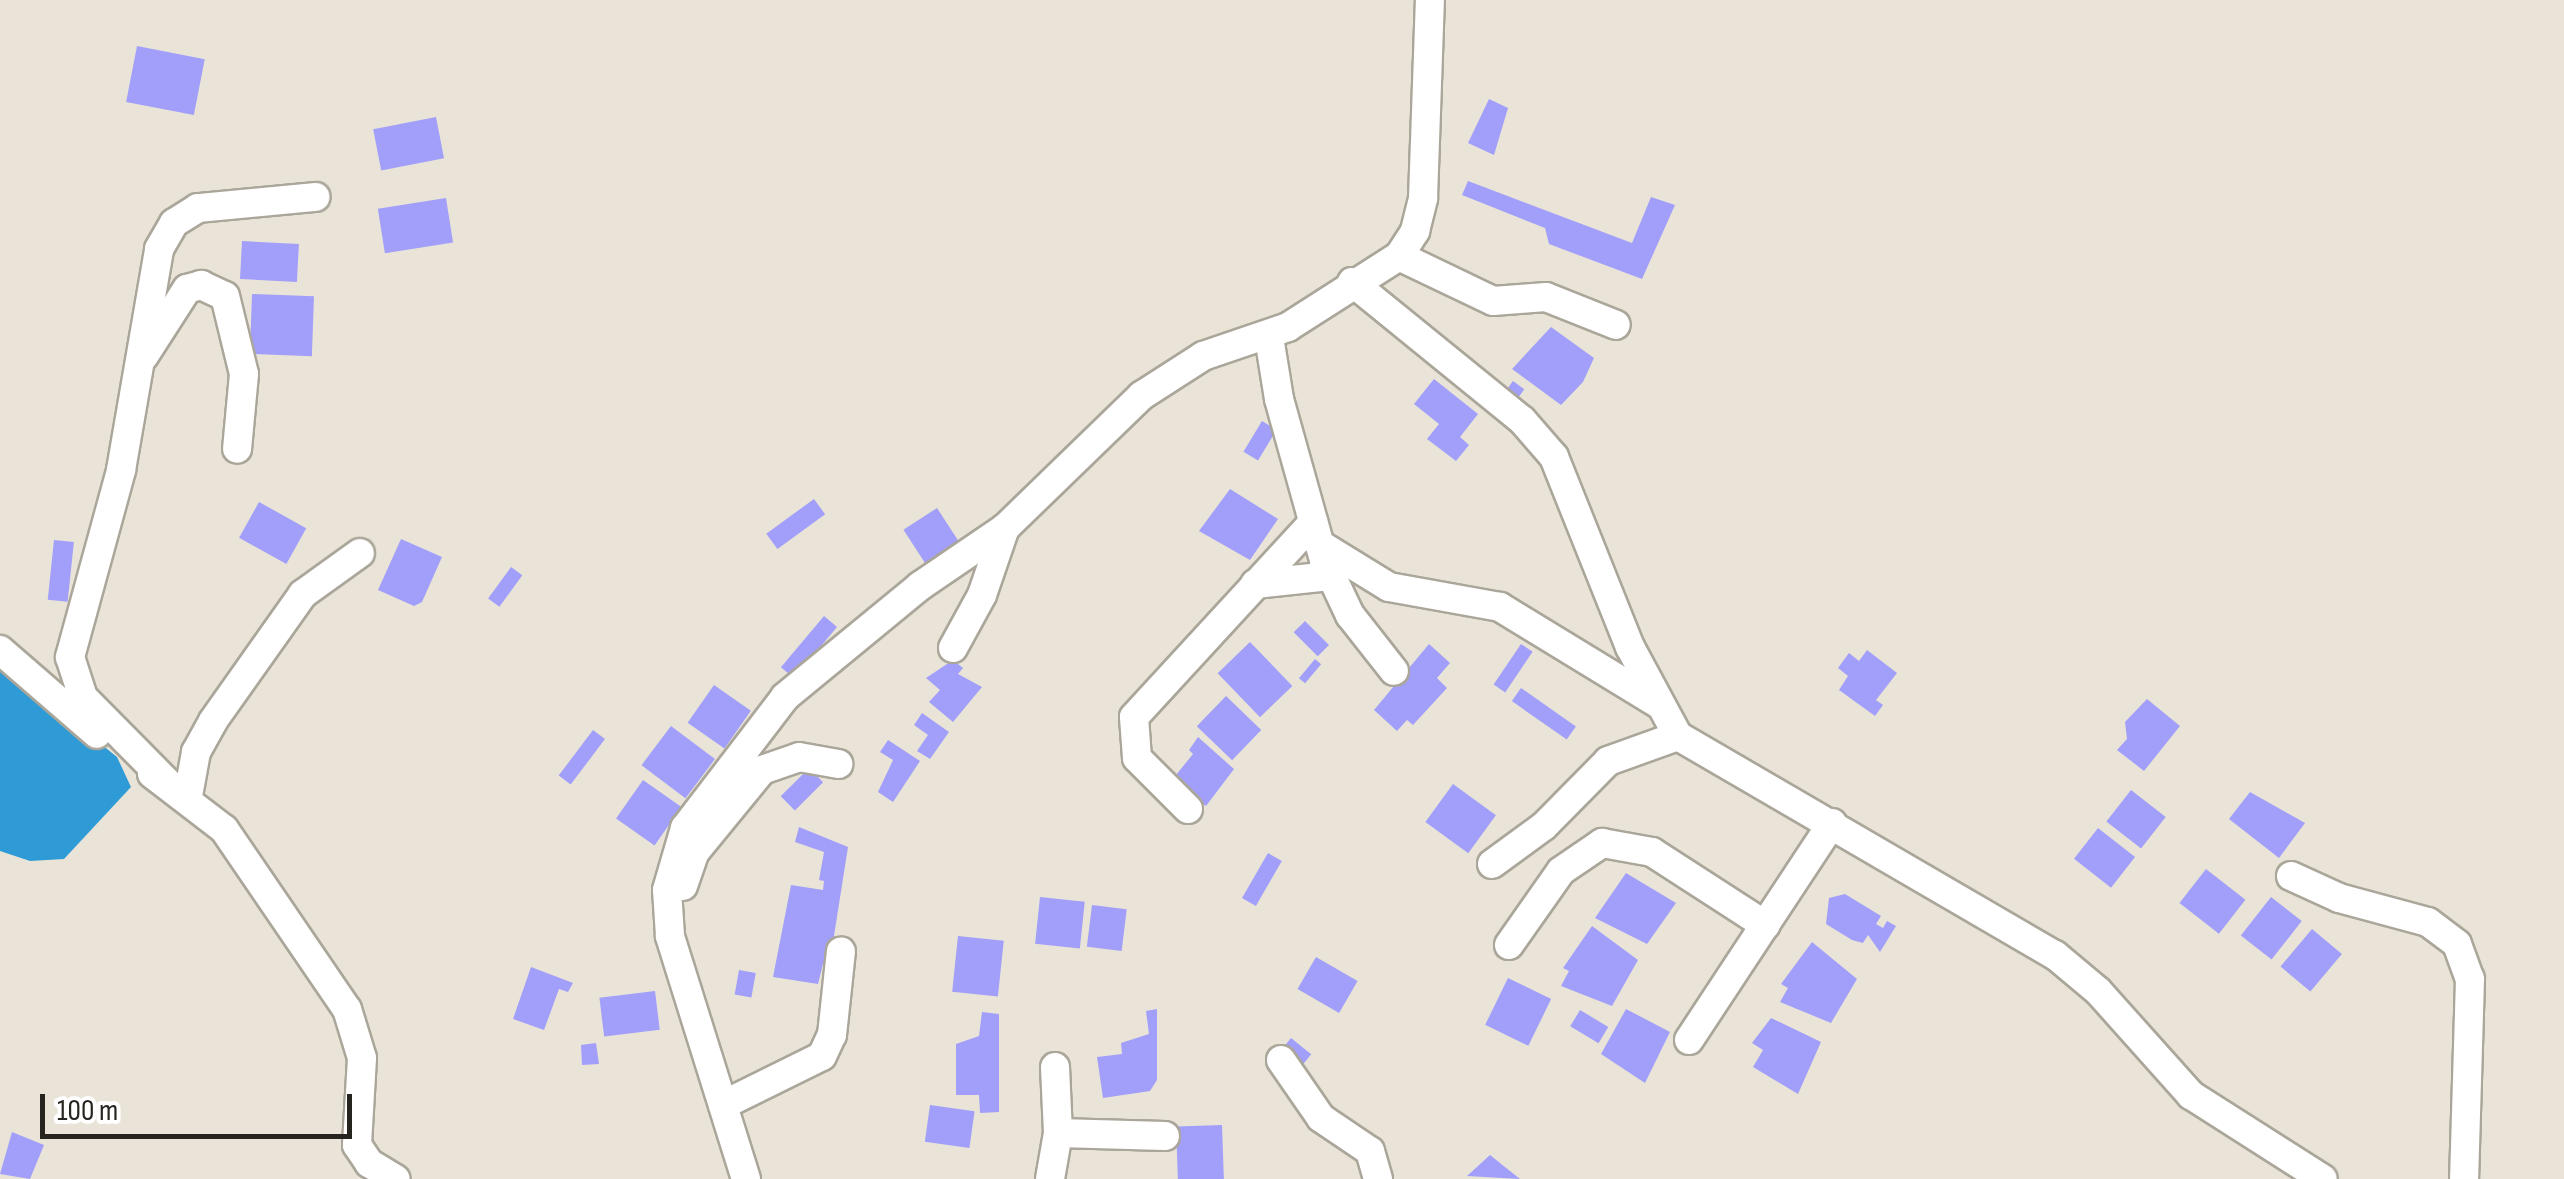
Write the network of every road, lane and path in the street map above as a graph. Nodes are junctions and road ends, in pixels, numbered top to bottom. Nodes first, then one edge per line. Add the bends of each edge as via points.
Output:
1 (1430, 0) edge
2 (315, 198) dead end
3 (1399, 256) junction
4 (1352, 282) junction
5 (1616, 325) dead end
6 (1270, 337) junction
7 (140, 360) junction
8 (237, 449) dead end
9 (1006, 528) junction
10 (1316, 533) junction
11 (360, 553) dead end
12 (1330, 576) junction
13 (1256, 584) junction
14 (1398, 590) junction
15 (1362, 634) junction
16 (953, 648) dead end
17 (0, 650) edge
18 (1394, 671) dead end
19 (1658, 704) junction
20 (1678, 736) junction
21 (838, 764) dead end
22 (178, 790) junction
23 (1188, 809) dead end
24 (1832, 823) junction
25 (1492, 864) dead end
26 (2290, 876) dead end
27 (1765, 925) junction
28 (670, 936) junction
29 (1509, 945) dead end
30 (841, 951) dead end
31 (1689, 1040) dead end
32 (1281, 1060) dead end
33 (1055, 1067) dead end
34 (723, 1105) junction
35 (1058, 1134) junction
36 (1165, 1136) dead end
37 (396, 1179) edge
38 (746, 1179) edge
39 (1050, 1179) edge
40 (1378, 1179) edge
41 (2323, 1179) edge
42 (2464, 1179) edge

1 - 3 street via 1423,198 1415,231
2 - 7 street via 212,204 174,224 160,249
3 - 4 street
3 - 5 street via 1494,301 1546,297
4 - 6 street
4 - 19 street via 1522,420 1546,447
6 - 9 street via 1203,356 1162,379
6 - 10 street
7 - 8 street via 187,289 201,284 226,296 244,374
7 - 22 street via 121,470 70,656 83,697
9 - 16 street via 982,595
9 - 28 street via 906,598 759,725 685,828 667,890
10 - 12 street
10 - 13 street
10 - 14 street via 1358,572
11 - 22 street via 303,594 212,721
12 - 13 street
12 - 15 street
13 - 23 street via 1134,717 1137,758
14 - 15 street
14 - 19 street via 1500,607
15 - 18 street
17 - 22 street via 116,749
19 - 20 street
20 - 24 street
20 - 25 street via 1608,761 1544,826
21 - 28 street via 799,756 755,776 691,860
22 - 37 street via 240,848 353,1020 362,1058 358,1145 369,1163
24 - 27 street
24 - 41 street via 2055,955 2098,992 2191,1095
26 - 42 street via 2339,898 2428,922 2457,944 2470,979
27 - 29 street via 1652,852 1602,843 1561,871
27 - 31 street
28 - 34 street
30 - 34 street via 832,1035 822,1056
32 - 40 street via 1321,1118 1370,1150
33 - 35 street
34 - 38 street
35 - 36 street
35 - 39 street

